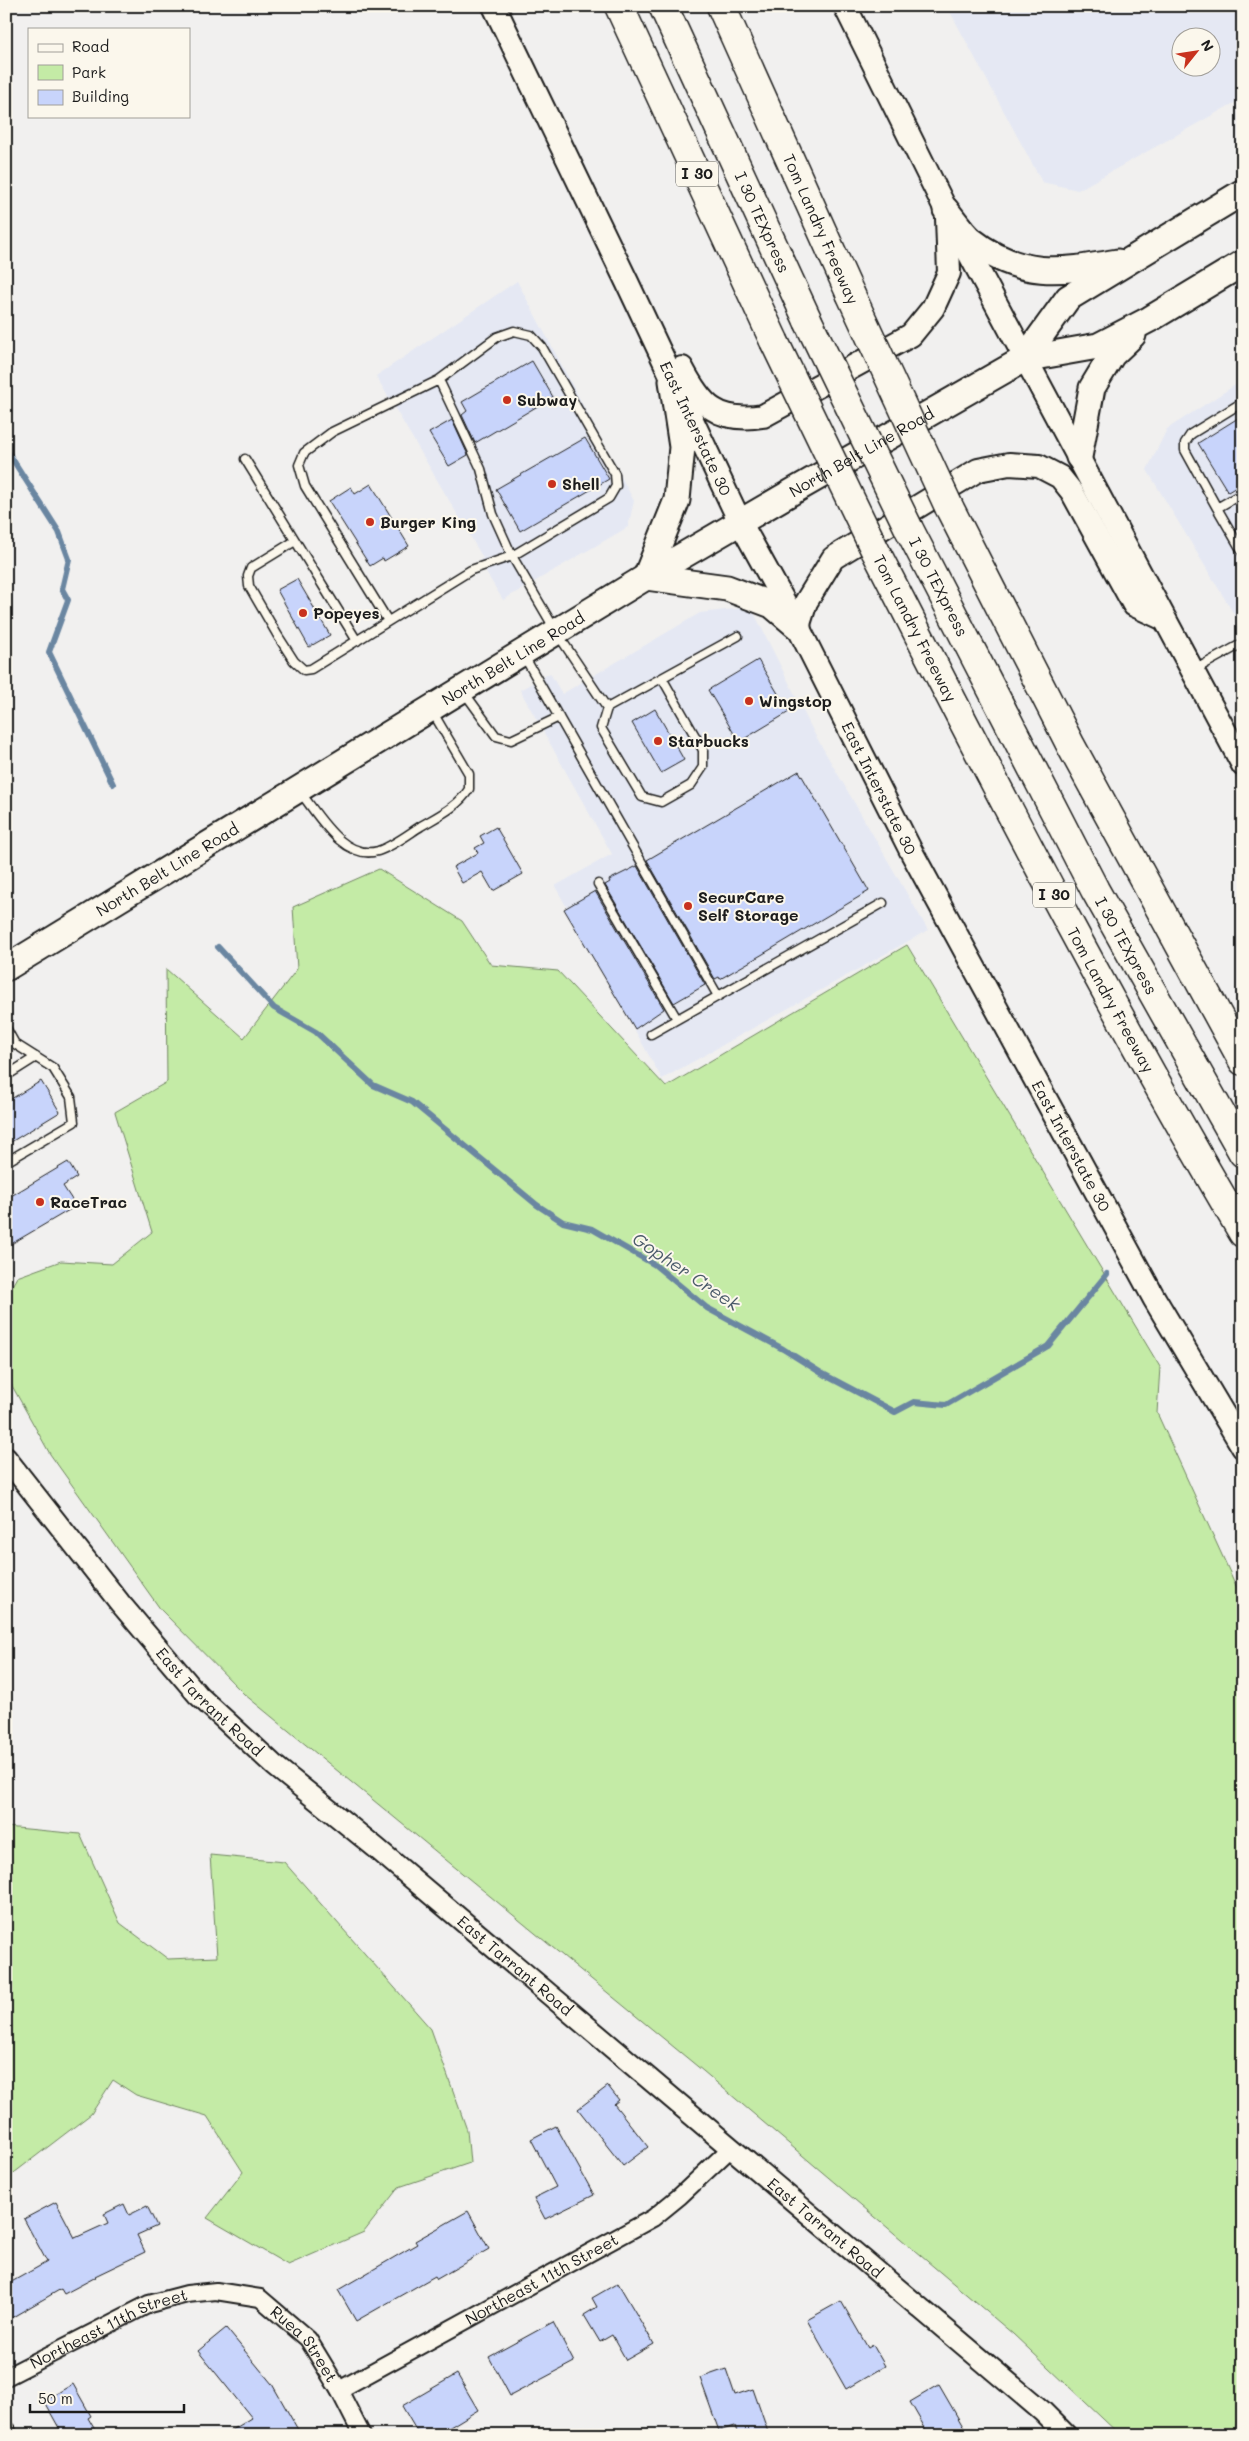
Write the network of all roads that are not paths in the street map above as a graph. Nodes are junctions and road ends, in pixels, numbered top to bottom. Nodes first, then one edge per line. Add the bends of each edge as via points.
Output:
1 (494, 6) edge
2 (619, 6) edge
3 (663, 6) edge
4 (721, 6) edge
5 (845, 6) edge
6 (1243, 192) edge
7 (946, 210) junction
8 (1132, 259) junction
9 (1243, 263) edge
10 (627, 282) junction
11 (1150, 319) junction
12 (1024, 359) junction
13 (438, 380) junction
14 (672, 381) junction
15 (1243, 402) edge
16 (1080, 457) junction
17 (245, 459) dead end
18 (1243, 493) edge
19 (1217, 508) junction
20 (740, 522) junction
21 (295, 541) junction
22 (1243, 552) edge
23 (512, 556) junction
24 (646, 577) junction
25 (1162, 618) junction
26 (388, 621) junction
27 (798, 627) junction
28 (558, 633) junction
29 (738, 636) dead end
30 (357, 641) junction
31 (1243, 643) edge
32 (523, 654) junction
33 (1192, 671) junction
34 (662, 678) junction
35 (463, 691) junction
36 (607, 708) junction
37 (432, 710) junction
38 (559, 717) junction
39 (1243, 765) edge
40 (299, 790) junction
41 (598, 884) dead end
42 (883, 903) dead end
43 (6, 968) edge
44 (718, 996) junction
45 (677, 1019) junction
46 (6, 1028) edge
47 (651, 1034) dead end
48 (36, 1057) junction
49 (1243, 1061) edge
50 (6, 1076) edge
51 (1243, 1153) edge
52 (6, 1162) edge
53 (1243, 1233) edge
54 (1243, 1447) edge
55 (6, 1458) edge
56 (730, 2149) junction
57 (216, 2291) joint
58 (6, 2377) edge
59 (340, 2390) junction
60 (6, 2430) edge
61 (8, 2435) edge
62 (362, 2435) edge
63 (1066, 2435) edge

1 - 10 main road, East Interstate 30
2 - 53 highway, Tom Landry Freeway / I 30, bridge via 774,342 1001,796
3 - 51 highway, I 30 TEXpress, bridge via 808,321 909,529 1090,882
4 - 49 highway, Tom Landry Freeway, bridge via 949,508 1080,763
5 - 7 main road
6 - 8 main road, North Belt Line Road
7 - 8 main road via 970,239 1025,268 1058,271
7 - 10 main road via 949,273 933,308 911,335 763,416 749,418 723,414 706,406 696,394 650,308
7 - 12 main road
8 - 12 main road, North Belt Line Road via 1068,298
9 - 11 main road, North Belt Line Road
10 - 14 main road, East Interstate 30
11 - 12 main road, North Belt Line Road via 1098,346
11 - 16 main road via 1112,355 1092,388
12 - 16 main road
12 - 20 main road, North Belt Line Road
13 - 23 lane via 481,469 493,514
13 - 23 lane via 497,337 514,331 531,335 542,347 615,474 616,486 609,498
13 - 26 lane via 332,432 304,453 299,466 305,486
14 - 20 main road, East Interstate 30
14 - 24 main road via 682,447 678,500
15 - 19 lane via 1190,434 1185,443 1185,450
16 - 25 main road
17 - 21 lane
18 - 19 lane
19 - 22 lane
20 - 24 main road, North Belt Line Road
20 - 27 main road, East Interstate 30
21 - 30 lane
21 - 30 lane via 251,568 248,576 249,586 278,636 304,670
23 - 26 lane via 471,570
23 - 28 lane
24 - 27 main road via 727,588 772,605
24 - 28 main road, North Belt Line Road
25 - 27 main road via 1134,605 1060,476 1038,466 1010,464 978,470 833,558 806,602
25 - 33 main road
26 - 30 lane
27 - 54 main road, East Interstate 30 via 973,967 1154,1298
28 - 32 main road, North Belt Line Road
28 - 36 lane
29 - 34 lane
31 - 33 lane
32 - 35 main road, North Belt Line Road
32 - 38 lane
33 - 39 main road
34 - 36 lane
34 - 36 lane via 703,750 703,767 691,785 661,802 642,798 601,728
35 - 37 main road, North Belt Line Road
35 - 38 lane via 496,736 511,740
37 - 40 main road, North Belt Line Road
37 - 40 lane via 468,774 469,789 456,804 390,846 364,852 352,848 334,834
38 - 44 lane
40 - 43 main road, North Belt Line Road
41 - 45 lane
42 - 44 lane
44 - 45 lane
45 - 47 lane
46 - 48 lane via 15,1044
48 - 50 lane
48 - 52 lane via 53,1068 71,1097 74,1122
55 - 56 street, East Tarrant Road via 120,1603 198,1695 275,1766
56 - 59 street, Northeast 11th Street via 653,2218
56 - 63 street, East Tarrant Road via 1042,2411
57 - 58 street, Northeast 11th Street via 187,2294 149,2304
57 - 59 street, Ruea Street via 260,2298 308,2339
59 - 62 street, Ruea Street
60 - 61 street

